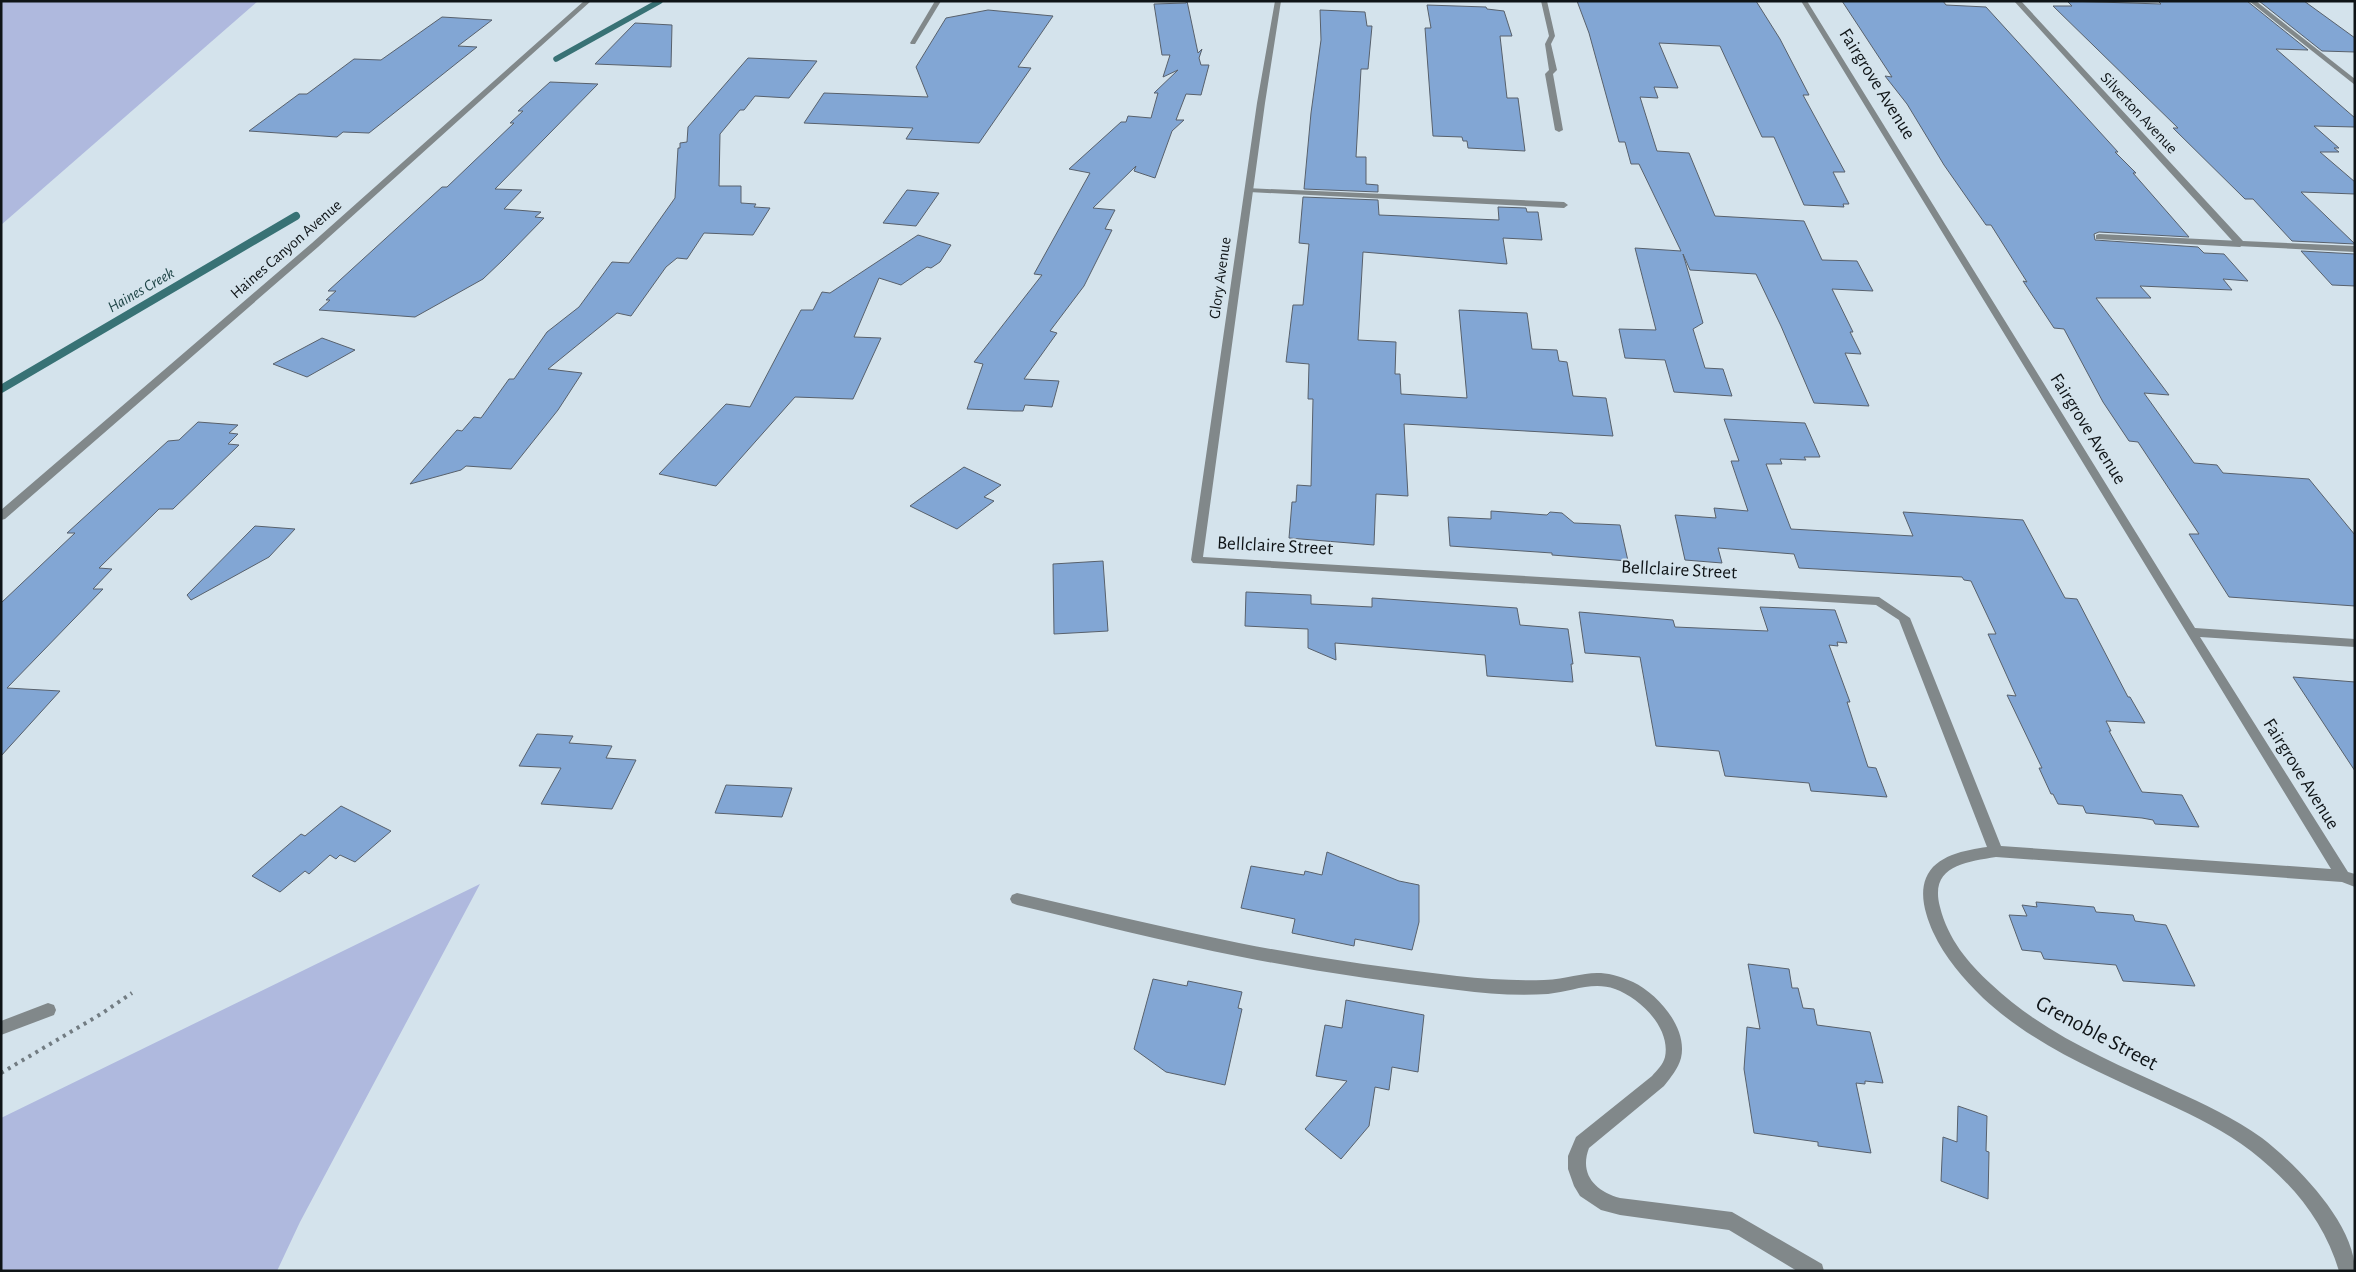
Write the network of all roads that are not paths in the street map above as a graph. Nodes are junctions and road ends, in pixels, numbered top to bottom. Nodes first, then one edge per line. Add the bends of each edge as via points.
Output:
1 (588, 1) edge
2 (938, 1) edge
3 (1278, 1) edge
4 (1544, 1) edge
5 (1804, 1) edge
6 (2017, 1) edge
7 (2252, 1) edge
8 (912, 43) dead end
9 (2341, 72) junction
10 (2355, 72) edge
11 (2355, 83) edge
12 (1559, 130) dead end
13 (1249, 190) junction
14 (1564, 205) dead end
15 (2100, 237) dead end
16 (2240, 244) junction
17 (2355, 250) edge
18 (1, 516) edge
19 (1198, 560) joint
20 (2191, 632) junction
21 (2355, 643) edge
22 (1996, 851) junction
23 (2349, 878) edge
24 (1017, 899) dead end
25 (48, 1010) dead end
26 (1, 1028) edge
27 (1815, 1271) edge
28 (2348, 1271) edge

1 - 18 street, Haines Canyon Avenue via 315,245
2 - 8 street
3 - 13 street, Glory Avenue
4 - 12 street via 1552,36 1548,44 1553,70 1549,74
5 - 20 street, Fairgrove Avenue
6 - 16 street, Silverton Avenue
7 - 9 street
9 - 10 street
9 - 11 street
13 - 14 street
13 - 19 street, Glory Avenue
15 - 16 street
16 - 17 street
19 - 22 street, Bellclaire Street via 1879,601 1904,618
20 - 21 street
20 - 23 street, Fairgrove Avenue
22 - 23 street, Grenoble Street
22 - 28 street, Grenoble Street via 1954,860 1931,878 1929,894 1934,918 1946,946 1968,973 2036,1030 2209,1116 2237,1131 2265,1152 2311,1196 2326,1218
24 - 27 street via 1240,950 1372,972 1514,988 1562,986 1578,980 1598,979 1619,983 1655,1007 1673,1040 1673,1056 1668,1070 1658,1081 1582,1142 1576,1152 1575,1164 1585,1188 1595,1198 1621,1208 1732,1221
25 - 26 street

